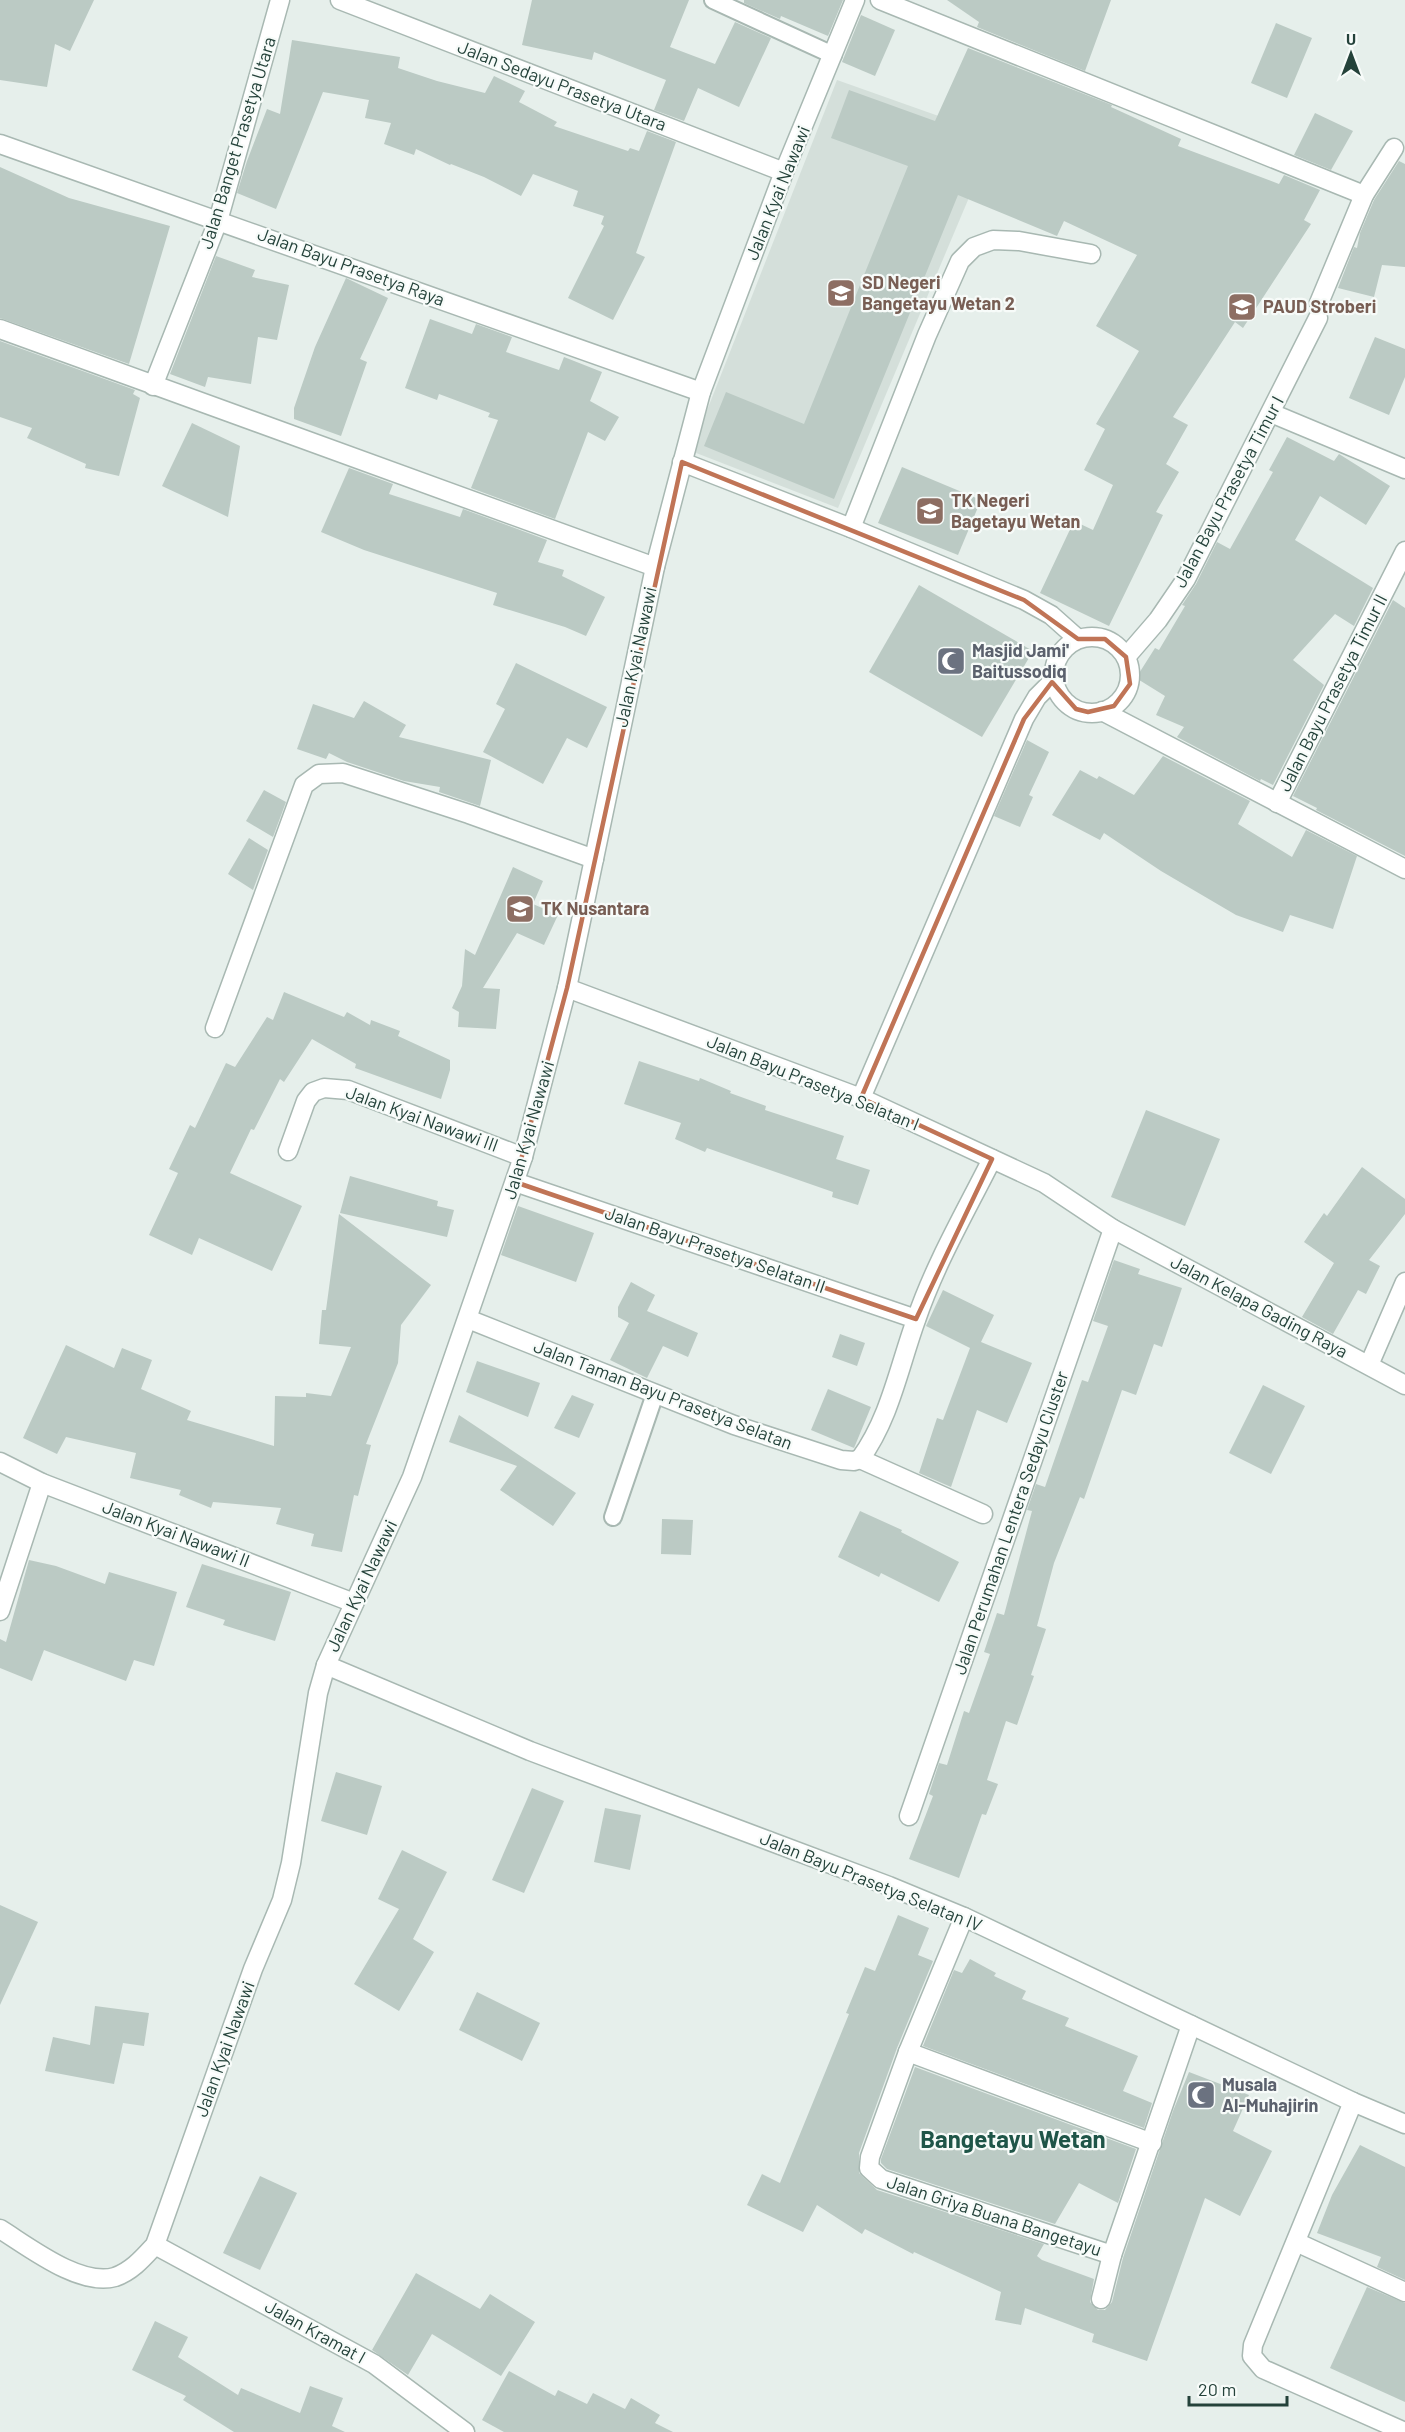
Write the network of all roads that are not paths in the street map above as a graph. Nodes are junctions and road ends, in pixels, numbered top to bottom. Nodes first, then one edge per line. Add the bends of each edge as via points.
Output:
1 (280, 0) edge
2 (340, 0) edge
3 (713, 0) edge
4 (855, 0) edge
5 (880, 0) edge
6 (833, 55) junction
7 (0, 144) edge
8 (1394, 148) dead end
9 (784, 172) junction
10 (1364, 195) junction
11 (218, 220) junction
12 (1090, 254) dead end
13 (0, 329) edge
14 (153, 386) junction
15 (701, 392) junction
16 (1271, 413) junction
17 (682, 462) junction
18 (1405, 469) edge
19 (851, 528) junction
20 (1405, 551) edge
21 (655, 567) junction
22 (1078, 639) junction
23 (1126, 657) junction
24 (1054, 680) junction
25 (1102, 711) junction
26 (1276, 803) junction
27 (594, 859) junction
28 (1405, 869) edge
29 (567, 988) junction
30 (215, 1028) dead end
31 (861, 1098) junction
32 (288, 1151) dead end
33 (524, 1157) junction
34 (992, 1159) junction
35 (515, 1182) junction
36 (1113, 1229) junction
37 (1405, 1282) edge
38 (468, 1319) junction
39 (916, 1319) junction
40 (1369, 1365) junction
41 (1405, 1385) edge
42 (655, 1394) junction
43 (860, 1459) junction
44 (0, 1462) edge
45 (42, 1483) junction
46 (983, 1514) dead end
47 (614, 1516) dead end
48 (354, 1603) junction
49 (0, 1611) edge
50 (326, 1665) junction
51 (909, 1816) dead end
52 (964, 1917) junction
53 (1191, 2025) junction
54 (908, 2052) junction
55 (1353, 2102) junction
56 (1405, 2124) edge
57 (1152, 2143) junction
58 (0, 2229) edge
59 (1296, 2242) junction
60 (155, 2245) junction
61 (1112, 2255) junction
62 (1405, 2292) edge
63 (1101, 2299) dead end
64 (465, 2432) edge
65 (1405, 2432) edge

1 - 11 street, Jalan Banget Prasetya Utara
2 - 9 street, Jalan Sedayu Prasetya Utara
3 - 6 lane
4 - 6 street, Jalan Kyai Nawawi
5 - 10 street
6 - 9 street, Jalan Kyai Nawawi
7 - 11 street, Jalan Bayu Prasetya Raya
8 - 10 street, Jalan Bayu Prasetya Timur I
9 - 15 street, Jalan Kyai Nawawi
10 - 16 street, Jalan Bayu Prasetya Timur I
11 - 14 street, Jalan Banget Prasetya Utara
11 - 15 street, Jalan Bayu Prasetya Raya
12 - 19 street via 993,240 974,247 960,261
13 - 14 street
14 - 21 street
15 - 17 street, Jalan Kyai Nawawi
16 - 18 street
16 - 23 street, Jalan Bayu Prasetya Timur I via 1186,579
17 - 19 street
17 - 21 street, Jalan Kyai Nawawi
19 - 22 street via 1024,600 1051,615
20 - 26 street, Jalan Bayu Prasetya Timur II
21 - 27 street, Jalan Kyai Nawawi
22 - 23 street via 1105,639
22 - 24 street via 1058,657
23 - 25 street via 1130,684 1114,706
24 - 25 street via 1064,701 1076,709
24 - 31 street via 1023,719
25 - 26 street
26 - 28 street
27 - 29 street, Jalan Kyai Nawawi
27 - 30 street via 343,772 319,774 304,785
29 - 31 street, Jalan Bayu Prasetya Selatan I
29 - 33 street, Jalan Kyai Nawawi
31 - 34 street, Jalan Bayu Prasetya Selatan I
32 - 33 street, Jalan Kyai Nawawi III via 306,1101 313,1092 335,1087
33 - 35 street, Jalan Kyai Nawawi
34 - 36 street, Jalan Bayu Prasetya Selatan I via 1044,1183
34 - 39 street
35 - 38 street, Jalan Kyai Nawawi
35 - 39 street, Jalan Bayu Prasetya Selatan II
36 - 40 street, Jalan Kelapa Gading Raya
36 - 51 street, Jalan Perumahan Lentera Sedayu Cluster
37 - 40 street
38 - 42 street, Jalan Taman Bayu Prasetya Selatan
38 - 48 street, Jalan Kyai Nawawi via 412,1477
39 - 43 street via 874,1439
40 - 41 street, Jalan Kelapa Gading Raya
42 - 43 street, Jalan Taman Bayu Prasetya Selatan via 791,1445 841,1460
42 - 47 lane
43 - 46 street
44 - 45 street, Jalan Kyai Nawawi II
45 - 48 street, Jalan Kyai Nawawi II
45 - 49 street
48 - 50 street, Jalan Kyai Nawawi
50 - 52 street, Jalan Bayu Prasetya Selatan IV via 530,1751
50 - 60 street, Jalan Kyai Nawawi via 282,1900 253,1969
52 - 53 street, Jalan Bayu Prasetya Selatan IV
52 - 54 street, Jalan Griya Buana Bangetayu
53 - 55 street, Jalan Bayu Prasetya Selatan IV
53 - 57 street, Jalan Griya Buana Bangetayu
54 - 57 street
54 - 61 street, Jalan Griya Buana Bangetayu via 870,2157 869,2168 874,2174
55 - 56 street, Jalan Bayu Prasetya Selatan IV
55 - 59 street
57 - 61 street, Jalan Griya Buana Bangetayu
58 - 60 street via 59,2265 95,2278 117,2276 134,2267
59 - 62 street
59 - 65 street via 1253,2345 1252,2356 1263,2369
60 - 64 street, Jalan Kramat I via 374,2364
61 - 63 street

